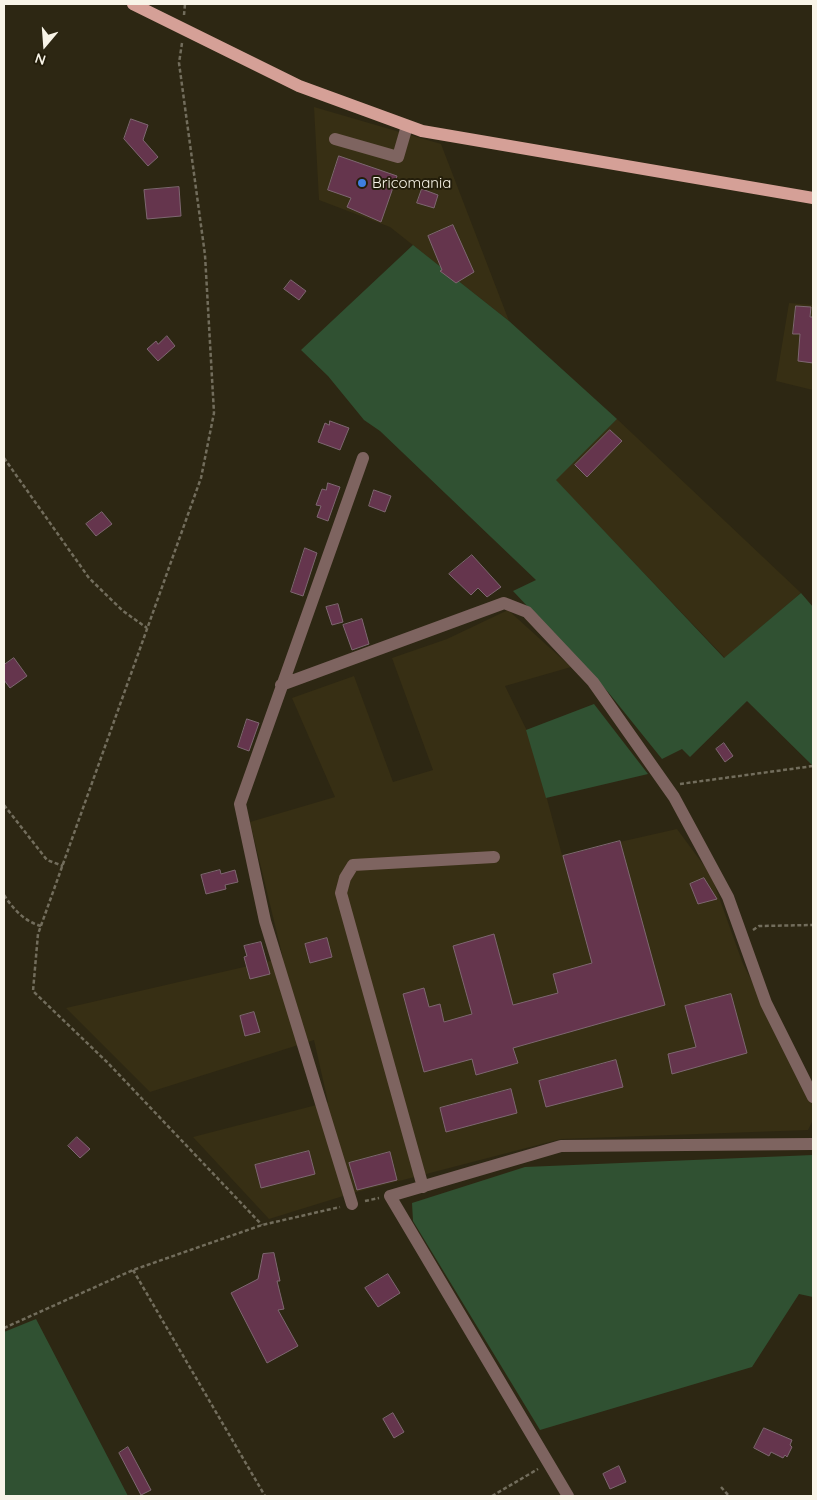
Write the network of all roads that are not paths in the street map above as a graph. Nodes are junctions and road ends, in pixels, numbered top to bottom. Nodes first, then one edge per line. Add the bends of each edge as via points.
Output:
1 (133, 4) edge
2 (407, 126) junction
3 (335, 139) dead end
4 (813, 198) edge
5 (363, 458) dead end
6 (281, 686) junction
7 (494, 858) dead end
8 (813, 1097) edge
9 (813, 1144) edge
10 (423, 1187) junction
11 (352, 1204) road end
12 (568, 1496) edge

1 - 2 main road via 300,86
2 - 3 street via 398,157
2 - 4 main road via 422,132
5 - 6 street
6 - 8 street via 504,603 527,612 593,682 666,786 728,897 766,1003
6 - 11 street via 240,804 265,921
7 - 10 street via 353,865 341,893
9 - 10 street via 561,1146
10 - 12 street via 390,1196

